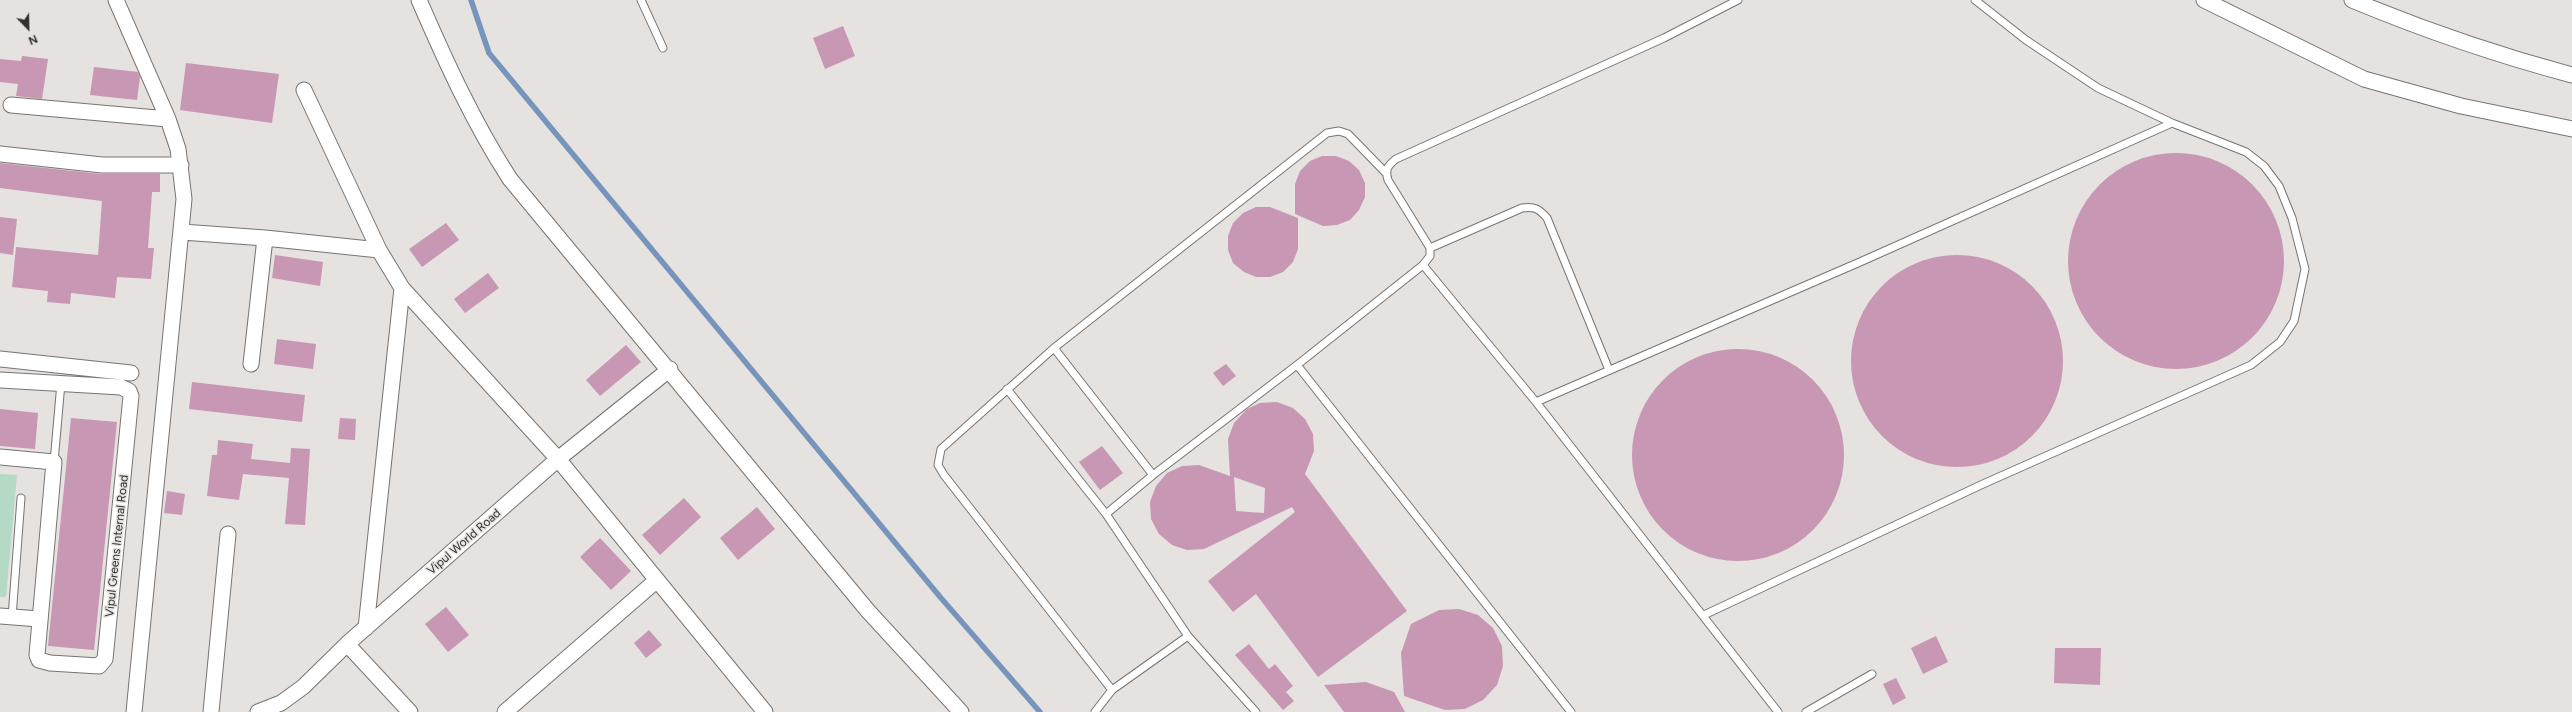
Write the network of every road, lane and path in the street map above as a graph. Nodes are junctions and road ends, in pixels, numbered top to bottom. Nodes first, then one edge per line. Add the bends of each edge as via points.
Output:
1 (116, 0) edge
2 (419, 0) edge
3 (641, 0) edge
4 (1738, 0) edge
5 (1975, 0) edge
6 (2204, 0) edge
7 (2352, 0) edge
8 (663, 48) dead end
9 (2572, 76) edge
10 (304, 90) dead end
11 (11, 105) dead end
12 (168, 119) junction
13 (2172, 123) junction
14 (2572, 129) edge
15 (0, 154) edge
16 (181, 165) junction
17 (1385, 172) junction
18 (182, 232) junction
19 (265, 238) junction
20 (1430, 248) junction
21 (379, 250) junction
22 (1423, 265) junction
23 (402, 288) junction
24 (1054, 348) junction
25 (0, 359) edge
26 (251, 364) dead end
27 (1297, 365) junction
28 (670, 370) junction
29 (1609, 370) junction
30 (131, 373) dead end
31 (0, 380) edge
32 (61, 383) junction
33 (1007, 389) junction
34 (1536, 402) junction
35 (0, 457) edge
36 (558, 460) junction
37 (54, 462) junction
38 (1153, 475) junction
39 (21, 498) dead end
40 (1106, 514) junction
41 (228, 534) dead end
42 (657, 580) junction
43 (1704, 615) junction
44 (6, 616) edge
45 (39, 619) junction
46 (366, 628) junction
47 (1188, 636) junction
48 (347, 644) junction
49 (1872, 674) dead end
50 (1112, 690) junction
51 (134, 712) edge
52 (211, 712) edge
53 (258, 712) edge
54 (410, 712) edge
55 (505, 712) edge
56 (765, 712) edge
57 (961, 712) edge
58 (1095, 712) edge
59 (1256, 712) edge
60 (1571, 712) edge
61 (1778, 712) edge
62 (1806, 712) edge

1 - 12 street
2 - 28 street via 466,106 485,142 510,179
3 - 8 lane
4 - 17 lane via 1664,38 1396,159 1389,164
5 - 13 lane via 2026,40 2098,88
6 - 14 street via 2364,79 2461,106
7 - 9 street via 2409,24 2505,58
10 - 21 street
11 - 12 street
12 - 16 street
13 - 29 lane
13 - 43 lane via 2246,152 2264,166 2279,186 2292,218 2305,269 2294,321 2280,342 2251,365 1983,484
15 - 16 street via 102,165
16 - 18 street via 184,199
17 - 20 lane
17 - 24 lane via 1348,134 1339,131 1327,133
18 - 19 street
18 - 51 street
19 - 21 street
19 - 26 street
20 - 22 lane via 1430,256
20 - 29 lane via 1522,208 1533,206 1547,218
21 - 23 street
22 - 27 lane
22 - 34 lane
23 - 36 street
23 - 46 street
24 - 33 lane
24 - 38 lane
25 - 30 street
27 - 38 lane
27 - 60 lane
28 - 36 street, Vipul World Road
28 - 57 street via 868,612
29 - 34 lane
31 - 32 street, Vipul Greens Internal Road
32 - 37 lane, Vipul Greens Internal Road
32 - 45 street, Vipul Greens Internal Road via 121,387 129,391 131,396 103,664 94,666 39,660
33 - 40 lane
33 - 50 lane via 941,450 938,465
34 - 43 lane
35 - 37 street
36 - 42 street
36 - 46 street, Vipul World Road
37 - 45 street, Vipul Greens Internal Road
38 - 40 lane
39 - 44 lane
40 - 47 lane
41 - 52 street
42 - 55 street
42 - 56 street
43 - 61 lane
44 - 45 street
46 - 48 street, Vipul World Road
47 - 50 lane
47 - 59 lane
48 - 53 street, Vipul World Road via 303,687 281,703
48 - 54 street
49 - 62 lane
50 - 58 lane

